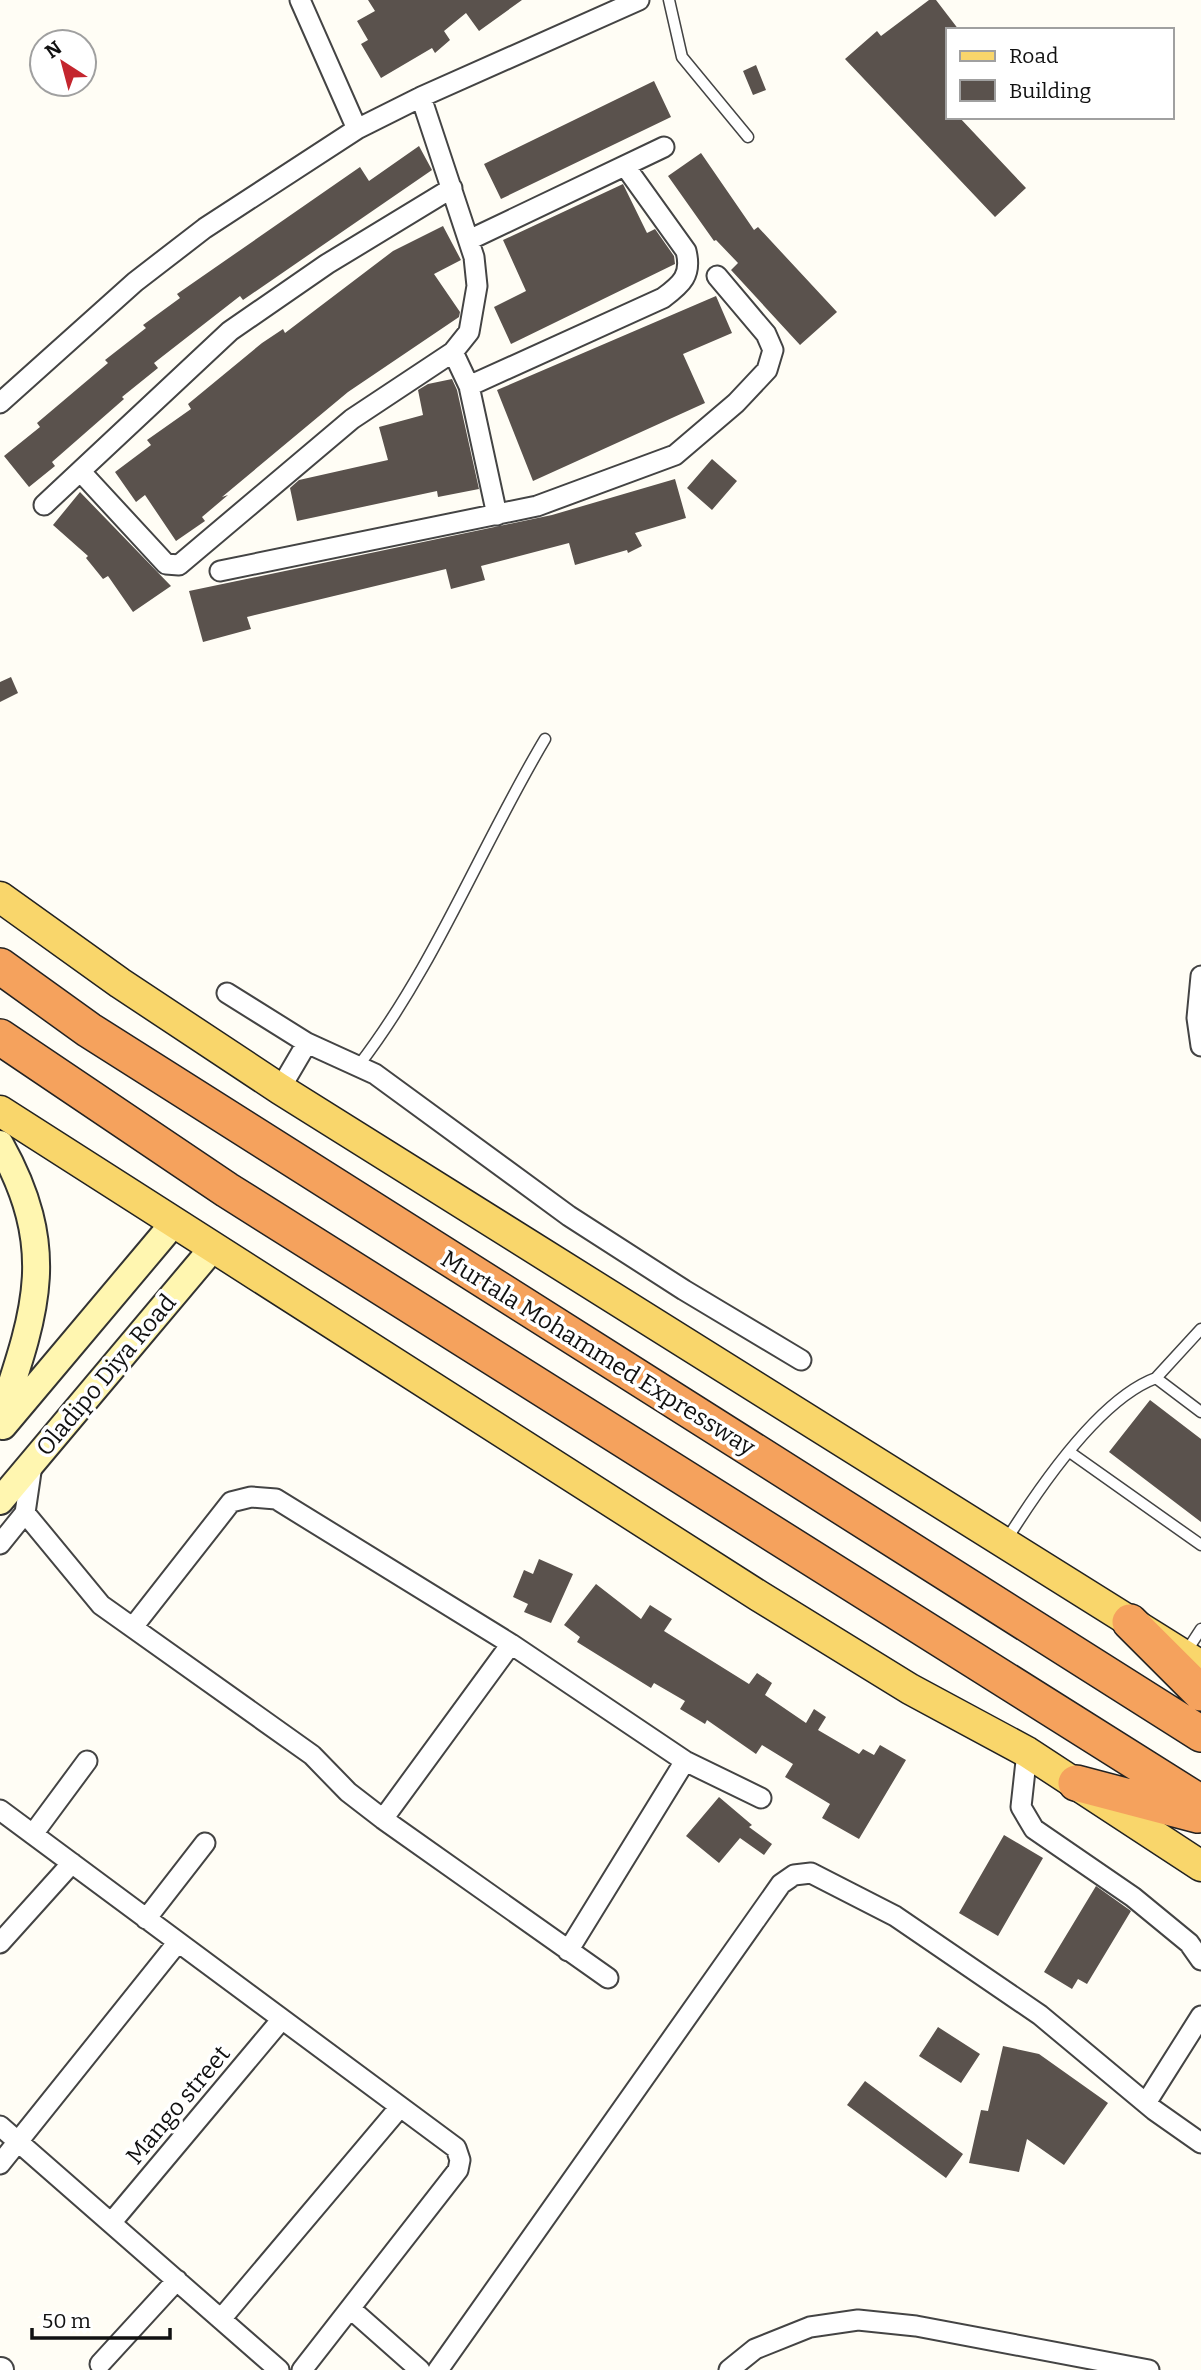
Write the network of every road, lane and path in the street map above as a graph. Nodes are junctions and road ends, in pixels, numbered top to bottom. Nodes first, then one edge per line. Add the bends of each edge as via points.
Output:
1 (300, 0) edge
2 (639, 0) edge
3 (669, 0) edge
4 (421, 97) junction
5 (357, 129) junction
6 (748, 137) dead end
7 (664, 147) dead end
8 (625, 166) junction
9 (452, 188) junction
10 (469, 240) junction
11 (717, 276) dead end
12 (453, 352) junction
13 (469, 386) junction
14 (0, 403) edge
15 (81, 472) junction
16 (44, 505) dead end
17 (497, 515) junction
18 (220, 571) dead end
19 (545, 739) dead end
20 (0, 897) edge
21 (0, 966) edge
22 (1201, 976) edge
23 (227, 993) dead end
24 (0, 1037) edge
25 (307, 1043) junction
26 (1201, 1046) edge
27 (359, 1065) junction
28 (280, 1089) junction
29 (0, 1111) edge
30 (0, 1144) edge
31 (173, 1224) junction
32 (212, 1249) junction
33 (1201, 1329) edge
34 (801, 1360) dead end
35 (1156, 1378) junction
36 (1201, 1412) edge
37 (0, 1419) edge
38 (0, 1430) edge
39 (1071, 1452) junction
40 (32, 1465) junction
41 (0, 1501) edge
42 (25, 1513) junction
43 (0, 1544) edge
44 (1003, 1544) junction
45 (1201, 1545) edge
46 (1130, 1622) junction
47 (133, 1628) junction
48 (1201, 1629) edge
49 (511, 1644) junction
50 (1193, 1661) edge
51 (1201, 1693) edge
52 (1201, 1734) edge
53 (1027, 1752) junction
54 (87, 1761) dead end
55 (685, 1761) junction
56 (1076, 1783) junction
57 (761, 1798) dead end
58 (1201, 1803) edge
59 (0, 1810) edge
60 (1201, 1816) edge
61 (383, 1819) junction
62 (33, 1834) junction
63 (205, 1843) dead end
64 (72, 1863) junction
65 (1201, 1866) edge
66 (146, 1919) junction
67 (178, 1942) junction
68 (0, 1943) edge
69 (568, 1951) junction
70 (1201, 1960) edge
71 (608, 1978) dead end
72 (1201, 2016) edge
73 (282, 2019) junction
74 (1146, 2103) junction
75 (400, 2107) junction
76 (0, 2126) edge
77 (18, 2142) junction
78 (1201, 2143) edge
79 (0, 2164) edge
80 (111, 2223) junction
81 (177, 2280) junction
82 (352, 2310) junction
83 (221, 2319) junction
84 (100, 2364) dead end
85 (279, 2370) edge
86 (302, 2370) edge
87 (419, 2370) edge
88 (438, 2370) edge
89 (729, 2370) edge
90 (1149, 2370) edge

1 - 5 street
2 - 4 street
3 - 6 lane via 682,57
4 - 5 street
4 - 9 street
5 - 14 street via 195,236 135,282
7 - 8 street
8 - 10 street
8 - 13 street via 686,251 690,266 684,283 663,298
9 - 10 street
9 - 15 street via 327,264 230,331
10 - 12 street via 477,286 469,332
11 - 17 street via 766,334 773,350 767,370 675,455 587,489
12 - 13 street
12 - 15 street via 352,419 179,565 166,564
13 - 17 street
15 - 16 street
17 - 18 street
19 - 27 lane via 503,809 393,1022
20 - 28 main road
21 - 52 highway, Murtala Mohammed Expressway via 111,1044
22 - 26 street via 1197,1018
23 - 25 street
24 - 58 highway via 227,1190
25 - 27 street
25 - 28 street
27 - 34 street via 569,1216
28 - 44 main road
29 - 31 main road
30 - 37 main road via 28,1201 37,1264 34,1309
31 - 32 main road
31 - 38 main road, Oladipo Diya Road
32 - 40 main road, Oladipo Diya Road
32 - 53 main road via 887,1675
33 - 35 lane
35 - 36 lane
35 - 39 lane via 1118,1398
39 - 44 lane via 1039,1488
39 - 45 lane
40 - 41 main road, Oladipo Diya Road
40 - 42 street
42 - 43 street
42 - 47 street via 101,1605
44 - 46 main road
46 - 50 main road
46 - 51 highway
47 - 49 street via 231,1502 251,1497 276,1499
47 - 61 street via 312,1755
48 - 50 lane
49 - 55 street
49 - 61 street
53 - 56 main road
53 - 70 street via 1021,1807 1034,1829 1133,1897 1189,1944
54 - 62 street
55 - 57 street
55 - 69 street
56 - 60 highway
56 - 65 main road
59 - 62 street
61 - 69 street
62 - 64 street
63 - 66 street
64 - 66 street
64 - 68 street
66 - 67 street
67 - 73 street
67 - 77 street
69 - 71 street
72 - 74 street
73 - 75 street
73 - 80 street, Mango street
74 - 78 street
74 - 88 street via 1040,2015 895,1916 811,1873 794,1875 781,1884
75 - 82 street via 456,2148 458,2170
75 - 83 street
76 - 77 street
77 - 79 street
77 - 80 street
80 - 81 street
81 - 83 street
81 - 84 street
82 - 86 street
82 - 87 street
83 - 85 street
89 - 90 street via 755,2349 810,2327 858,2320 916,2326

